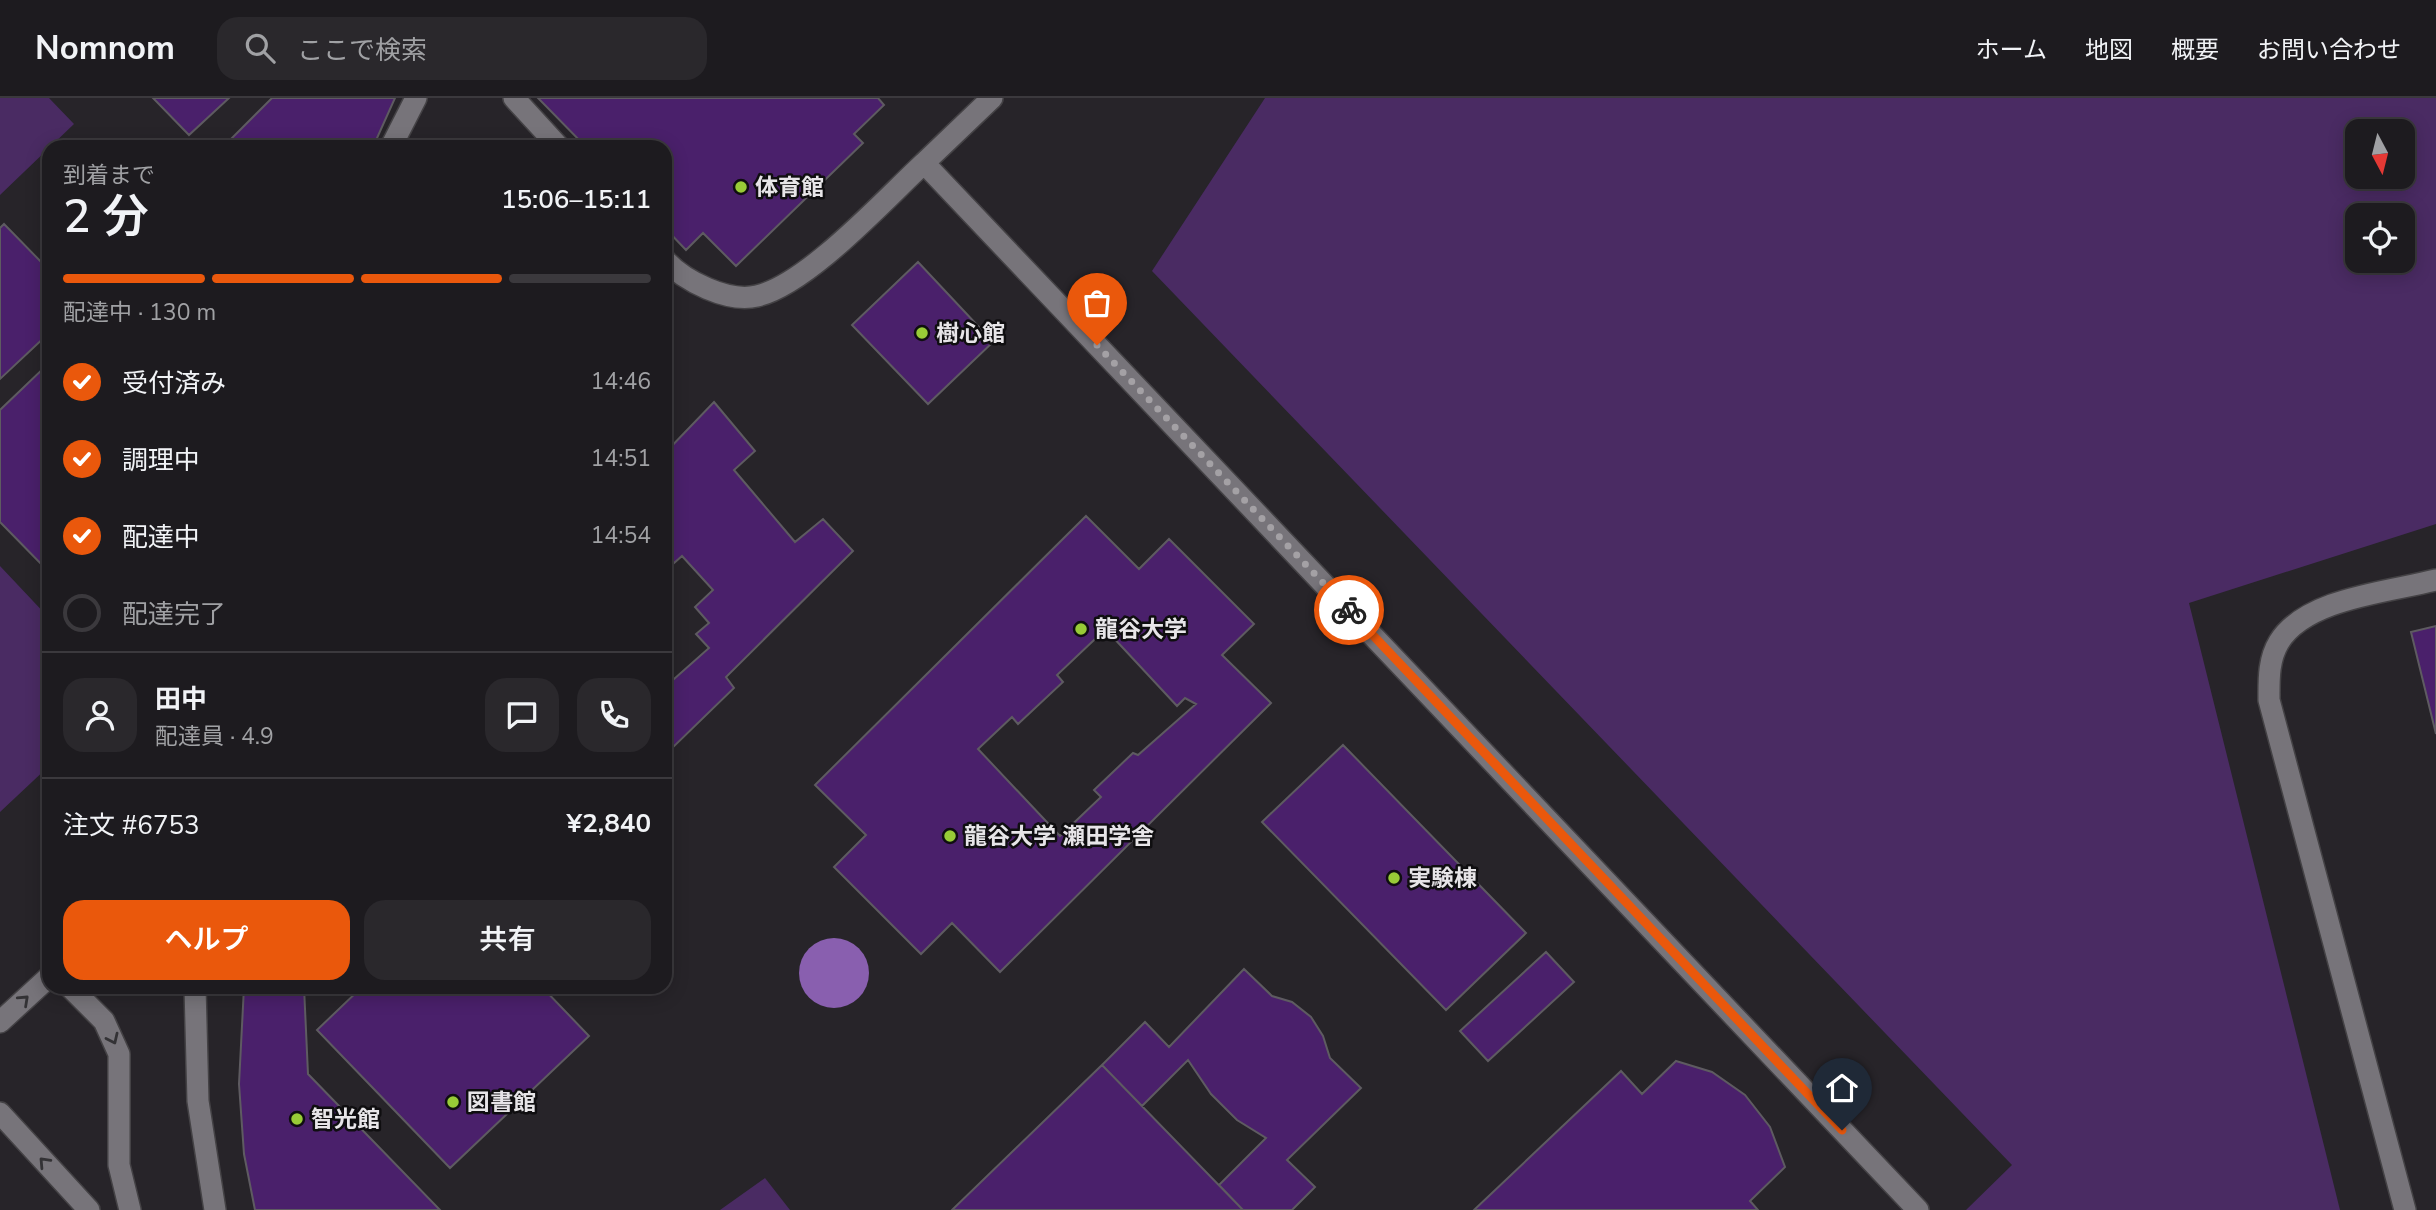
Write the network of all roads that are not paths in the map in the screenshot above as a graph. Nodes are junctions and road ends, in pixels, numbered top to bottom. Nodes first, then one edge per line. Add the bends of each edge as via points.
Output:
1 (416, 98) edge
2 (514, 98) edge
3 (992, 98) edge
4 (395, 140) edge
5 (553, 140) edge
6 (924, 163) junction
7 (672, 265) edge
8 (2436, 580) edge
9 (42, 983) edge
10 (77, 994) edge
11 (195, 994) edge
12 (0, 1022) edge
13 (0, 1113) edge
14 (89, 1210) edge
15 (130, 1210) edge
16 (215, 1210) edge
17 (1918, 1210) edge
18 (2405, 1210) edge

1 - 4 street
2 - 5 street
3 - 6 street
6 - 7 street via 800,277 755,297 706,291
6 - 17 street
8 - 18 street via 2323,607 2297,621 2278,643 2269,672 2269,700
12 -> 9 street
10 -> 15 street via 104,1021 119,1054 120,1165
11 - 16 street via 198,1101
14 -> 13 street

